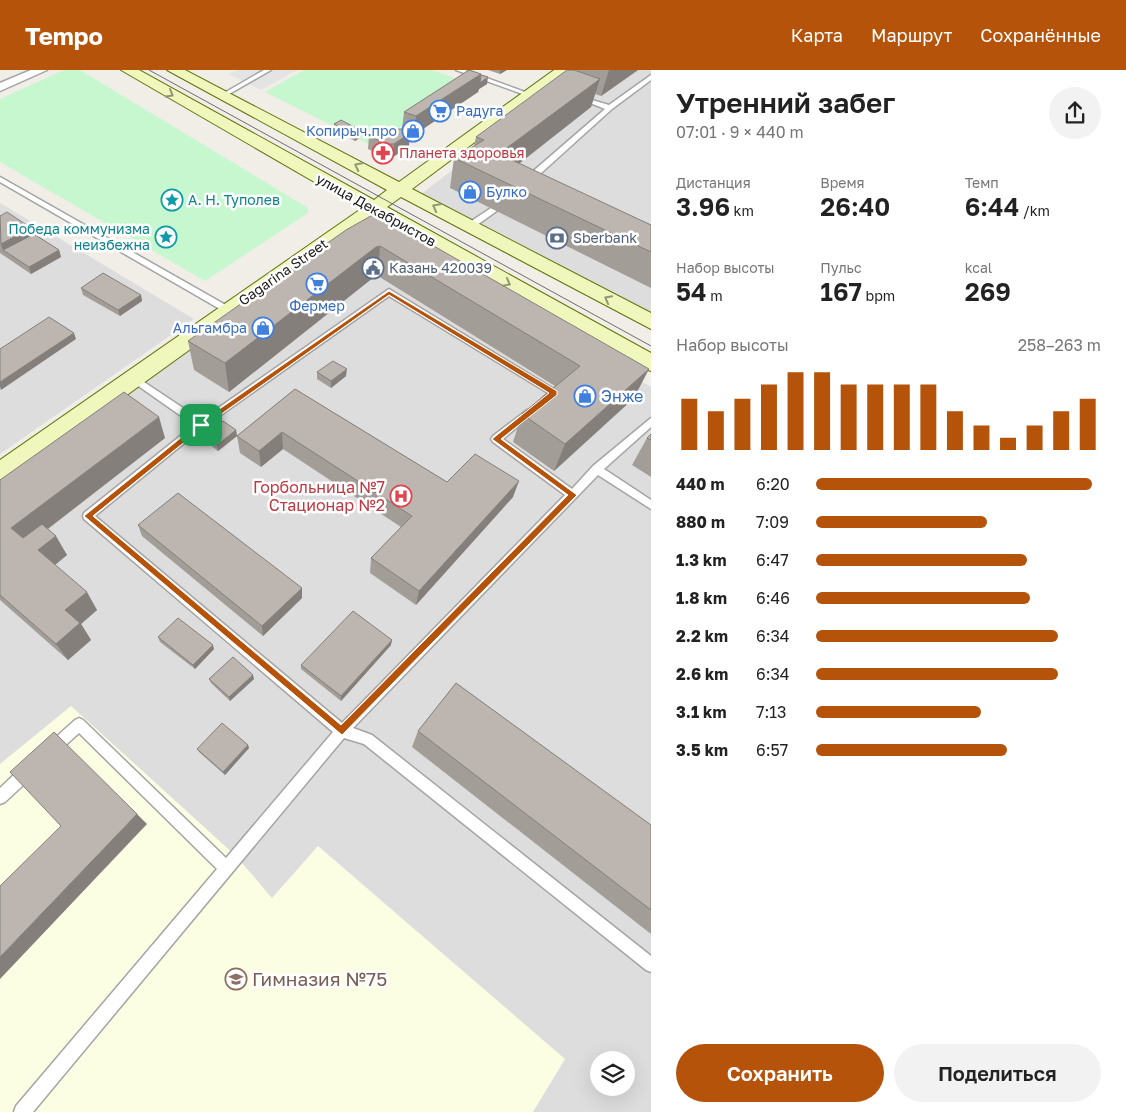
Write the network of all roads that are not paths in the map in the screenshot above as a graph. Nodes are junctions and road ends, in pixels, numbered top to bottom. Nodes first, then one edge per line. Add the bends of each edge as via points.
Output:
1 (41, 70) edge
2 (128, 70) edge
3 (174, 70) edge
4 (268, 70) edge
5 (459, 70) edge
6 (564, 70) edge
7 (651, 77) edge
8 (0, 87) edge
9 (570, 93) edge
10 (530, 95) junction
11 (222, 96) junction
12 (610, 108) junction
13 (0, 180) edge
14 (401, 189) junction
15 (522, 191) edge
16 (373, 209) junction
17 (494, 210) dead end
18 (470, 226) junction
19 (228, 310) junction
20 (651, 322) edge
21 (651, 363) edge
22 (132, 378) junction
23 (651, 422) edge
24 (201, 425) junction
25 (597, 469) junction
26 (0, 473) edge
27 (573, 495) junction
28 (651, 505) edge
29 (342, 731) junction
30 (0, 797) edge
31 (225, 868) junction
32 (651, 965) edge
33 (22, 1112) edge

1 - 8 street
2 -> 16 main road, улица Декабристов
3 - 11 main road, улица Декабристов
4 - 11 lane
5 - 10 lane
6 - 10 main road, Gagarina Street via 549,86
7 - 12 lane
9 - 12 lane
10 - 14 main road, Gagarina Street
14 -> 11 main road, улица Декабристов
12 - 15 lane via 525,183 527,187
13 - 19 lane
14 - 16 main road, Gagarina Street
18 -> 14 main road, улица Декабристов
16 - 19 main road, Gagarina Street
16 -> 21 main road, улица Декабристов via 446,253
17 - 18 lane
20 -> 18 main road, улица Декабристов
19 - 22 main road, Gagarina Street
22 - 24 lane
22 - 26 main road, Gagarina Street
23 - 25 lane
24 - 27 lane via 392,290 554,393 496,439
24 - 29 lane via 88,516
25 - 27 lane
25 - 28 lane
27 - 29 lane
29 - 31 lane
29 - 32 lane via 368,739
30 - 31 lane via 79,724
31 - 33 lane

